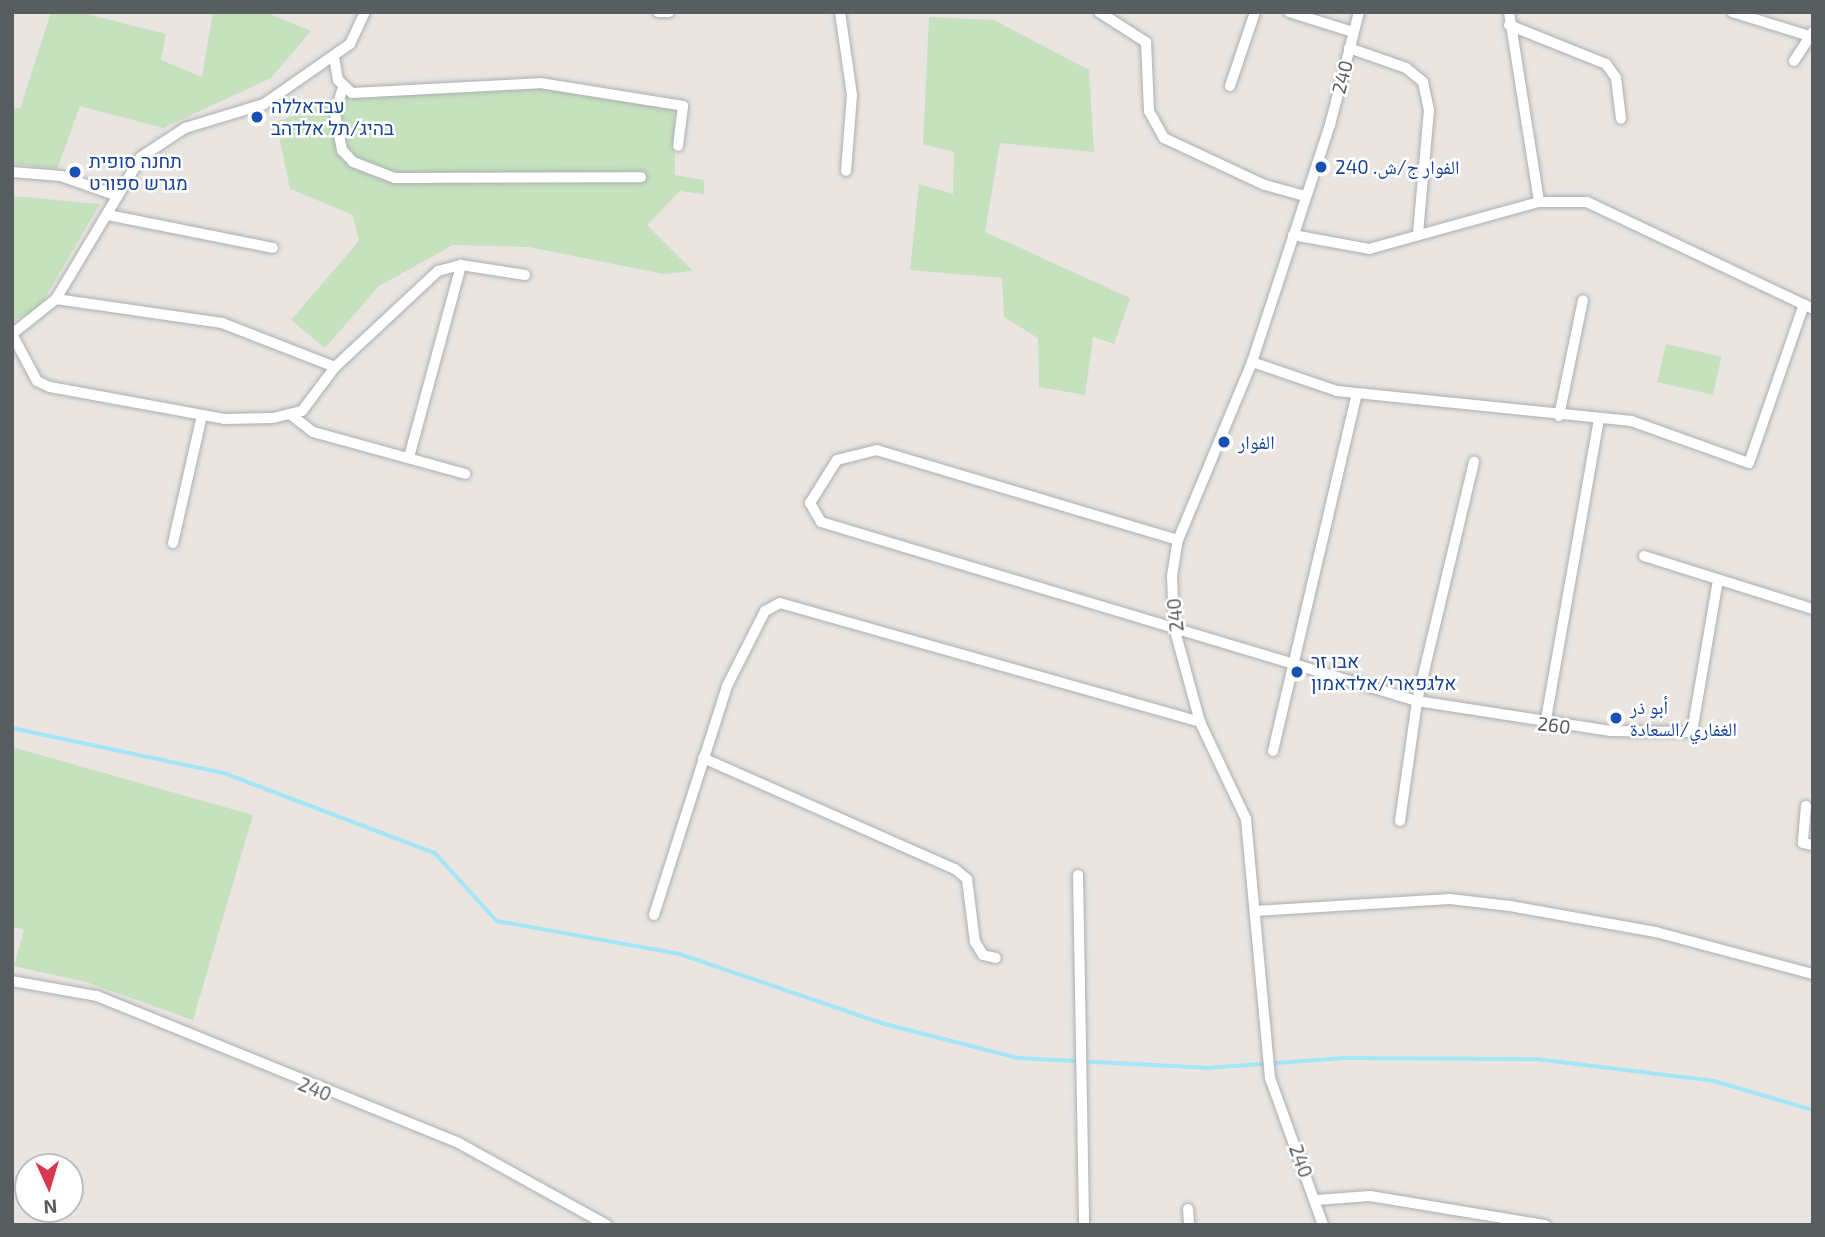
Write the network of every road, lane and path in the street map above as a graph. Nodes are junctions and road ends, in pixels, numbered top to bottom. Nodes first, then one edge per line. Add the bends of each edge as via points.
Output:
1 (365, 12) edge
2 (658, 12) edge
3 (669, 12) edge
4 (840, 12) edge
5 (1099, 12) edge
6 (1255, 12) edge
7 (1289, 12) edge
8 (1359, 12) edge
9 (1509, 12) edge
10 (1732, 12) edge
11 (1509, 25) junction
12 (1353, 32) junction
13 (1811, 34) edge
14 (1349, 48) junction
15 (334, 57) junction
16 (1794, 61) dead end
17 (1230, 86) dead end
18 (343, 87) junction
19 (1620, 119) dead end
20 (678, 146) dead end
21 (846, 171) dead end
22 (12, 172) edge
23 (641, 177) dead end
24 (115, 195) junction
25 (1306, 196) junction
26 (1539, 202) junction
27 (108, 215) junction
28 (1418, 233) junction
29 (1293, 235) junction
30 (273, 248) dead end
31 (461, 265) junction
32 (526, 275) dead end
33 (56, 299) junction
34 (1583, 300) dead end
35 (1808, 307) edge
36 (12, 334) edge
37 (1252, 362) junction
38 (335, 367) junction
39 (1357, 394) junction
40 (290, 414) junction
41 (202, 415) junction
42 (1559, 416) junction
43 (1599, 420) junction
44 (409, 457) junction
45 (1474, 462) dead end
46 (465, 474) dead end
47 (1178, 540) junction
48 (173, 543) dead end
49 (1644, 556) dead end
50 (1718, 579) junction
51 (1813, 609) edge
52 (1174, 627) junction
53 (1293, 664) junction
54 (1417, 701) junction
55 (1200, 723) junction
56 (1545, 725) junction
57 (1273, 751) dead end
58 (703, 758) junction
59 (1805, 806) dead end
60 (1400, 821) dead end
61 (1813, 845) edge
62 (1078, 875) dead end
63 (1255, 911) junction
64 (654, 915) dead end
65 (996, 958) dead end
66 (1813, 974) edge
67 (12, 981) edge
68 (1315, 1200) junction
69 (1188, 1209) dead end
70 (607, 1225) edge
71 (1084, 1225) edge
72 (1189, 1225) edge
73 (1323, 1225) edge
74 (1546, 1225) edge

1 - 15 street via 350,44
2 - 3 street
4 - 21 street via 852,94
5 - 25 street via 1146,42 1149,111 1164,138 1265,185
6 - 17 street
7 - 12 street
8 - 12 street, 240
9 - 11 street
10 - 13 street
11 - 19 street via 1606,64 1616,78
11 - 26 street
12 - 14 street, 240
13 - 16 street
14 - 25 street, 240
14 - 28 street via 1406,68 1423,82 1429,110
15 - 18 street
15 - 24 street via 264,104 162,140 134,166
18 - 20 street via 367,95 540,83 683,106
18 - 23 street via 335,114 342,150 353,162 395,178
22 - 24 street via 61,176
24 - 27 street
25 - 29 street, 240
26 - 28 street
26 - 35 street via 1587,202
27 - 30 street
27 - 33 street
28 - 29 street via 1369,249
29 - 37 street, 240
31 - 32 street
31 - 38 street via 415,286
31 - 44 street
33 - 36 street
33 - 38 street via 222,323
34 - 42 street
35 - 43 street via 1749,463 1631,421
36 - 41 street via 37,381
37 - 39 street
37 - 47 street, 240
38 - 40 street via 302,411
39 - 42 street
39 - 53 street
40 - 41 street
40 - 44 street via 313,432
41 - 48 street
42 - 43 street
43 - 56 street
44 - 46 street
45 - 54 street
47 - 52 street, 240
47 - 52 street, 260 via 877,450 837,460 810,503 821,522
49 - 50 street
50 - 51 street
50 - 56 street, 260 via 1692,732
52 - 53 street, 260
52 - 55 street, 240
53 - 54 street, 260
53 - 57 street
54 - 56 street, 260
54 - 60 street
55 - 58 street via 780,603 765,611 727,686
55 - 63 street, 240 via 1246,819
58 - 64 street
58 - 65 street via 955,869 967,879 975,942 983,955
59 - 61 street via 1803,843
62 - 71 street
63 - 66 street via 1450,899 1498,904 1656,932
63 - 68 street, 240 via 1270,1078
67 - 70 street, 240 via 97,996 457,1142
68 - 73 street, 240
68 - 74 street via 1370,1196
69 - 72 street

